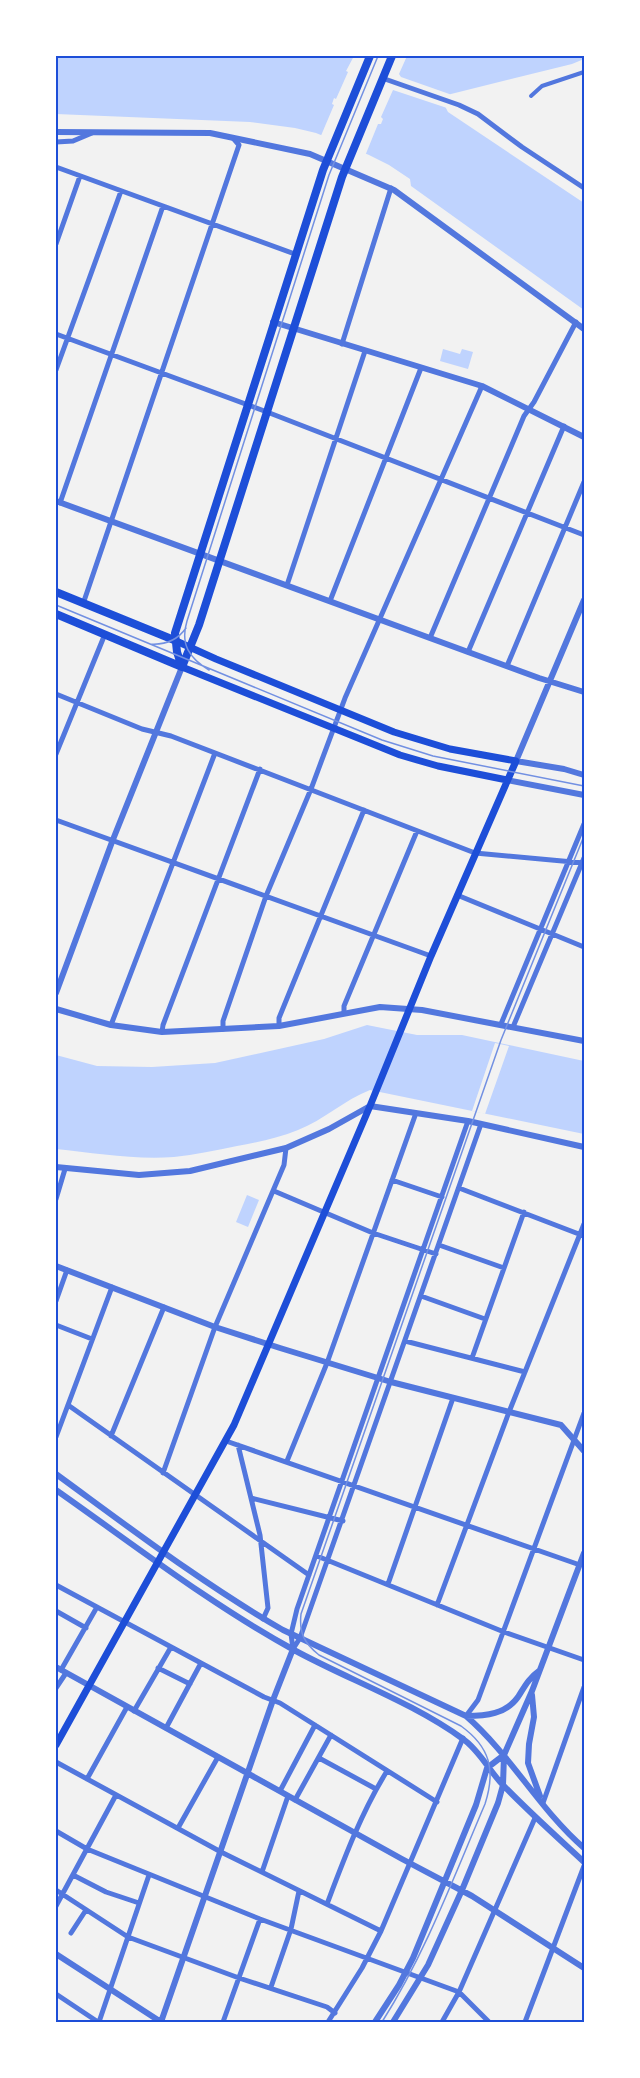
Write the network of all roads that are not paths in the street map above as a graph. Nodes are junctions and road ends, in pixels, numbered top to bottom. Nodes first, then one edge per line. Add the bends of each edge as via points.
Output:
1 (370, 56) edge
2 (392, 56) edge
3 (585, 72) edge
4 (382, 78) junction
5 (531, 96) dead end
6 (56, 132) edge
7 (93, 132) junction
8 (231, 136) junction
9 (56, 142) edge
10 (326, 160) junction
11 (56, 167) edge
12 (345, 168) junction
13 (80, 176) junction
14 (391, 188) junction
15 (585, 188) edge
16 (120, 191) junction
17 (163, 206) junction
18 (213, 223) junction
19 (56, 244) edge
20 (295, 254) junction
21 (273, 322) junction
22 (576, 322) junction
23 (294, 329) junction
24 (585, 329) edge
25 (56, 334) edge
26 (67, 338) junction
27 (342, 344) junction
28 (365, 351) junction
29 (111, 355) junction
30 (421, 368) junction
31 (56, 370) edge
32 (159, 374) junction
33 (482, 386) junction
34 (247, 405) junction
35 (529, 409) junction
36 (267, 412) junction
37 (564, 426) junction
38 (585, 436) edge
39 (334, 439) junction
40 (385, 459) junction
41 (441, 480) junction
42 (585, 482) edge
43 (488, 498) junction
44 (58, 502) edge
45 (527, 513) junction
46 (111, 521) junction
47 (565, 528) junction
48 (585, 536) edge
49 (201, 553) junction
50 (219, 560) junction
51 (287, 585) junction
52 (56, 592) edge
53 (585, 600) edge
54 (330, 601) junction
55 (83, 604) junction
56 (56, 614) edge
57 (380, 619) junction
58 (105, 634) junction
59 (430, 638) junction
60 (174, 640) junction
61 (190, 647) junction
62 (468, 652) junction
63 (507, 666) junction
64 (182, 667) junction
65 (549, 682) junction
66 (585, 692) edge
67 (56, 694) edge
68 (77, 704) junction
69 (341, 710) junction
70 (335, 729) junction
71 (157, 733) junction
72 (215, 753) junction
73 (56, 754) edge
74 (516, 761) junction
75 (260, 769) junction
76 (585, 775) edge
77 (507, 780) junction
78 (311, 789) junction
79 (585, 795) edge
80 (364, 810) junction
81 (56, 820) edge
82 (585, 824) edge
83 (417, 831) junction
84 (112, 842) junction
85 (476, 853) junction
86 (570, 861) junction
87 (584, 862) edge
88 (171, 863) junction
89 (217, 880) junction
90 (457, 895) junction
91 (266, 896) junction
92 (320, 916) junction
93 (540, 929) junction
94 (374, 934) junction
95 (552, 934) junction
96 (585, 947) edge
97 (431, 956) junction
98 (56, 993) edge
99 (56, 1009) edge
100 (409, 1009) junction
101 (344, 1013) junction
102 (501, 1024) junction
103 (111, 1025) junction
104 (279, 1026) junction
105 (513, 1027) junction
106 (223, 1029) junction
107 (162, 1032) junction
108 (584, 1039) edge
109 (370, 1106) junction
110 (416, 1113) junction
111 (468, 1121) junction
112 (482, 1124) junction
113 (585, 1147) edge
114 (286, 1148) junction
115 (56, 1167) edge
116 (65, 1169) junction
117 (392, 1180) junction
118 (459, 1188) junction
119 (274, 1191) junction
120 (442, 1197) junction
121 (56, 1199) edge
122 (325, 1212) junction
123 (524, 1212) junction
124 (585, 1224) edge
125 (374, 1233) junction
126 (583, 1235) edge
127 (439, 1245) junction
128 (424, 1250) junction
129 (436, 1254) junction
130 (56, 1266) edge
131 (504, 1268) junction
132 (67, 1270) junction
133 (112, 1287) junction
134 (421, 1296) junction
135 (56, 1301) edge
136 (164, 1307) junction
137 (485, 1319) junction
138 (56, 1325) edge
139 (215, 1327) junction
140 (92, 1339) junction
141 (405, 1341) junction
142 (269, 1345) junction
143 (472, 1358) junction
144 (327, 1363) junction
145 (525, 1372) junction
146 (378, 1378) junction
147 (391, 1382) junction
148 (453, 1398) junction
149 (68, 1405) junction
150 (508, 1412) junction
151 (585, 1413) edge
152 (111, 1436) junction
153 (56, 1437) edge
154 (575, 1439) junction
155 (226, 1441) junction
156 (238, 1445) junction
157 (585, 1451) edge
158 (287, 1461) junction
159 (163, 1473) junction
160 (56, 1474) edge
161 (342, 1481) junction
162 (355, 1485) junction
163 (56, 1490) edge
164 (195, 1496) junction
165 (251, 1498) junction
166 (416, 1506) junction
167 (330, 1517) junction
168 (343, 1521) junction
169 (468, 1524) junction
170 (261, 1543) junction
171 (534, 1549) junction
172 (164, 1552) junction
173 (585, 1553) edge
174 (317, 1556) junction
175 (329, 1560) junction
176 (158, 1562) junction
177 (580, 1565) junction
178 (309, 1575) junction
179 (388, 1584) junction
180 (56, 1585) edge
181 (437, 1605) junction
182 (97, 1607) junction
183 (56, 1611) edge
184 (263, 1618) junction
185 (124, 1622) junction
186 (86, 1628) junction
187 (504, 1632) junction
188 (291, 1634) junction
189 (300, 1638) junction
190 (171, 1647) junction
191 (549, 1648) junction
192 (293, 1649) junction
193 (585, 1660) edge
194 (201, 1663) junction
195 (158, 1668) junction
196 (61, 1670) edge
197 (540, 1670) junction
198 (189, 1684) junction
199 (89, 1686) junction
200 (585, 1687) edge
201 (56, 1688) edge
202 (532, 1691) junction
203 (273, 1700) junction
204 (127, 1707) junction
205 (134, 1711) junction
206 (466, 1716) junction
207 (315, 1725) junction
208 (166, 1728) junction
209 (331, 1735) junction
210 (463, 1738) junction
211 (56, 1745) edge
212 (504, 1755) junction
213 (218, 1757) junction
214 (319, 1758) junction
215 (56, 1762) edge
216 (487, 1768) junction
217 (387, 1771) junction
218 (247, 1774) junction
219 (87, 1779) junction
220 (503, 1785) junction
221 (376, 1789) junction
222 (280, 1791) junction
223 (116, 1795) junction
224 (288, 1796) junction
225 (295, 1800) junction
226 (437, 1802) junction
227 (543, 1803) junction
228 (535, 1818) junction
229 (178, 1828) junction
230 (56, 1831) edge
231 (355, 1833) junction
232 (585, 1848) edge
233 (87, 1849) junction
234 (221, 1852) junction
235 (585, 1862) edge
236 (411, 1863) junction
237 (585, 1866) edge
238 (262, 1872) junction
239 (73, 1875) junction
240 (149, 1875) junction
241 (445, 1882) junction
242 (56, 1890) edge
243 (462, 1890) junction
244 (299, 1891) junction
245 (62, 1894) junction
246 (205, 1897) junction
247 (139, 1903) junction
248 (327, 1904) junction
249 (56, 1906) edge
250 (86, 1910) junction
251 (495, 1911) junction
252 (260, 1919) junction
253 (291, 1929) junction
254 (381, 1931) junction
255 (71, 1933) dead end
256 (128, 1937) junction
257 (553, 1948) junction
258 (56, 1954) edge
259 (183, 1957) junction
260 (367, 1958) junction
261 (585, 1968) edge
262 (405, 1972) junction
263 (239, 1978) junction
264 (421, 1978) junction
265 (271, 1987) junction
266 (110, 1989) junction
267 (459, 1992) junction
268 (56, 1994) edge
269 (335, 2013) junction
270 (98, 2022) edge
271 (161, 2022) edge
272 (223, 2022) edge
273 (328, 2022) edge
274 (375, 2022) edge
275 (393, 2022) edge
276 (442, 2022) edge
277 (489, 2022) edge
278 (525, 2022) edge

1 - 10 highway
2 - 4 highway
3 - 5 street via 542,86
4 - 12 highway
4 - 15 street via 486,118
6 - 7 street
7 - 8 street
7 - 9 street via 73,141
8 - 10 street
8 - 18 street via 239,145
10 - 12 street
10 - 20 highway
11 - 13 street
12 - 14 street
12 - 23 highway
13 - 16 street
13 - 19 street
14 - 22 street
14 - 27 street
16 - 17 street
16 - 26 street
17 - 18 street
17 - 29 street
18 - 20 street
18 - 32 street
20 - 21 highway
21 - 23 street
21 - 34 highway
22 - 24 street
22 - 35 street
23 - 27 street
23 - 36 highway
25 - 26 street
26 - 29 street
26 - 31 street
27 - 28 street
28 - 30 street
28 - 39 street
29 - 32 street
29 - 44 street
30 - 33 street
30 - 40 street
32 - 34 street
32 - 46 street
33 - 35 street
33 - 41 street
34 - 36 street
34 - 49 highway
35 - 37 street
35 - 43 street
36 - 39 street
36 - 50 highway
37 - 38 street
37 - 45 street
39 - 40 street
39 - 51 street
40 - 41 street
40 - 54 street
41 - 43 street
41 - 57 street
42 - 47 street
43 - 45 street
43 - 59 street
44 - 46 street
45 - 47 street
45 - 62 street
46 - 49 street
46 - 55 street
47 - 48 street
47 - 63 street
49 - 50 street
49 - 60 highway
50 - 51 street
50 - 61 highway
51 - 54 street
52 - 55 highway
53 - 65 street
54 - 57 street
55 - 60 highway
56 - 58 highway
57 - 59 street
57 - 69 street
58 - 64 highway
58 - 68 street
59 - 62 street
60 - 61 main road
60 - 64 highway
61 - 64 highway
61 - 69 main road
62 - 63 street
63 - 65 street
64 - 70 main road
64 - 71 street
65 - 66 street
65 - 74 street
67 - 68 street
68 - 71 street
68 - 73 street
69 - 70 street
69 - 74 main road via 422,741
70 - 77 main road via 410,758
70 - 78 street
71 - 72 street
71 - 84 street
72 - 75 street
72 - 88 street
74 - 76 street
74 - 77 main road
75 - 78 street
75 - 89 street
77 - 79 street
77 - 85 main road
78 - 80 street
78 - 91 street
80 - 83 street
80 - 92 street
81 - 84 street
82 - 86 street
83 - 85 street
83 - 94 street
84 - 88 street
84 - 98 street
85 - 86 street
85 - 90 main road
86 - 87 street
86 - 93 street
87 - 95 street
88 - 89 street
88 - 103 street
89 - 91 street
89 - 107 street
90 - 93 street
90 - 97 main road
91 - 92 street
91 - 106 street
92 - 94 street
92 - 104 street
93 - 95 street
93 - 102 street
94 - 97 street
94 - 101 street
95 - 96 street
95 - 105 street
97 - 100 main road
99 - 103 street
100 - 101 street via 380,1007
100 - 102 street
100 - 109 main road
101 - 104 street
102 - 105 street
103 - 107 street
104 - 106 street
105 - 108 street
106 - 107 street
109 - 110 street
109 - 114 street
109 - 122 main road
110 - 111 street
110 - 117 street
111 - 112 street
111 - 120 street
112 - 113 street
112 - 118 street
114 - 116 street via 167,1174
114 - 119 street
115 - 116 street
116 - 121 street
117 - 120 street
117 - 125 street
118 - 123 street
118 - 127 street
119 - 122 street
119 - 139 street
120 - 128 street
122 - 125 street
122 - 142 main road
123 - 126 street
123 - 131 street
124 - 126 street
125 - 128 street
125 - 144 street
126 - 145 street
127 - 129 street
127 - 131 street
128 - 129 street
128 - 146 street
129 - 134 street
130 - 132 street
131 - 137 street
132 - 133 street
132 - 135 street
133 - 136 street
133 - 140 street
134 - 137 street
134 - 141 street
136 - 139 street
136 - 152 street
137 - 143 street
138 - 140 street
139 - 142 street
139 - 159 street
140 - 149 street
141 - 143 street
141 - 147 street
142 - 144 street
142 - 155 main road
143 - 145 street
144 - 146 street
144 - 158 street
145 - 150 street
146 - 147 street
146 - 161 street
147 - 148 street
147 - 162 street
148 - 150 street
148 - 166 street
149 - 152 street
149 - 153 street
150 - 154 street via 561,1425
150 - 169 street
151 - 154 street
152 - 159 street
154 - 157 street
154 - 171 street
155 - 156 street
155 - 164 main road
156 - 158 street
156 - 165 street
158 - 161 street
159 - 164 street
160 - 172 street
161 - 162 street
161 - 167 street
162 - 166 street
162 - 168 street
163 - 176 street
164 - 170 street
164 - 172 main road
165 - 167 street
165 - 170 street
166 - 169 street
166 - 179 street
167 - 168 street
167 - 174 street
168 - 175 street
169 - 171 street
169 - 181 street
170 - 178 street
170 - 184 street via 268,1608
171 - 177 street
171 - 187 street
172 - 176 main road
172 - 184 street
173 - 177 street
174 - 175 street
174 - 178 street
175 - 179 street
175 - 189 street
176 - 185 main road
176 - 192 street via 220,1606
177 - 191 street
178 - 188 street
179 - 181 street
180 - 182 street
181 - 187 street
182 - 185 street
182 - 186 street
183 - 186 street
184 - 188 street
185 - 190 street
185 - 199 main road
186 - 196 street
187 - 191 street
187 - 206 street via 475,1705
188 - 189 street
188 - 192 street
189 - 192 street
189 - 206 street
190 - 194 street
190 - 195 street
191 - 193 street
191 - 197 street
192 - 203 street
192 - 210 street
194 - 198 street
194 - 203 street
195 - 198 street
195 - 205 street
196 - 199 street
196 - 201 street
197 - 202 street
197 - 206 street via 528,1679 506,1709
198 - 208 street
199 - 204 street
199 - 211 main road
200 - 227 street
202 - 212 street
202 - 227 street via 534,1718 528,1763
203 - 207 street
203 - 218 street
204 - 205 street
204 - 219 street
205 - 208 street
206 - 212 street
207 - 209 street
207 - 222 street
208 - 213 street
209 - 214 street
209 - 217 street
210 - 216 street
210 - 226 street
212 - 216 street
212 - 220 street
212 - 227 street
213 - 218 street
213 - 229 street
214 - 221 street
214 - 225 street
215 - 219 street
216 - 220 street
216 - 241 street
217 - 221 street
217 - 226 street
218 - 222 street
218 - 234 street
219 - 223 street
220 - 228 street
220 - 243 street
221 - 231 street
222 - 224 street
223 - 229 street
223 - 233 street
224 - 225 street
224 - 238 street
225 - 231 street
226 - 236 street
227 - 232 street via 554,1820
228 - 235 street
228 - 251 street
229 - 234 street
230 - 233 street
231 - 236 street
231 - 248 street
233 - 239 street
233 - 240 street
234 - 238 street
234 - 246 street
236 - 241 street
236 - 254 street
237 - 257 street
238 - 244 street
239 - 245 street
239 - 247 street
240 - 246 street
240 - 247 street
241 - 243 street
241 - 262 street
242 - 245 street
243 - 251 street
243 - 264 street
244 - 248 street
244 - 253 street
245 - 249 street
245 - 250 street
246 - 252 street
246 - 259 street
247 - 256 street
248 - 254 street
250 - 255 street
250 - 256 street
251 - 257 street
251 - 267 street
252 - 253 street
252 - 263 street
253 - 260 street
253 - 265 street
254 - 260 street
256 - 259 street
256 - 266 street
257 - 261 street
257 - 278 street
258 - 266 street
259 - 263 street
259 - 271 street
260 - 262 street
260 - 269 street
262 - 264 street
262 - 274 street
263 - 265 street
263 - 272 street
264 - 267 street
264 - 275 street
265 - 269 street
266 - 270 street
266 - 271 street
267 - 276 street
267 - 277 street
268 - 270 street
269 - 273 street

